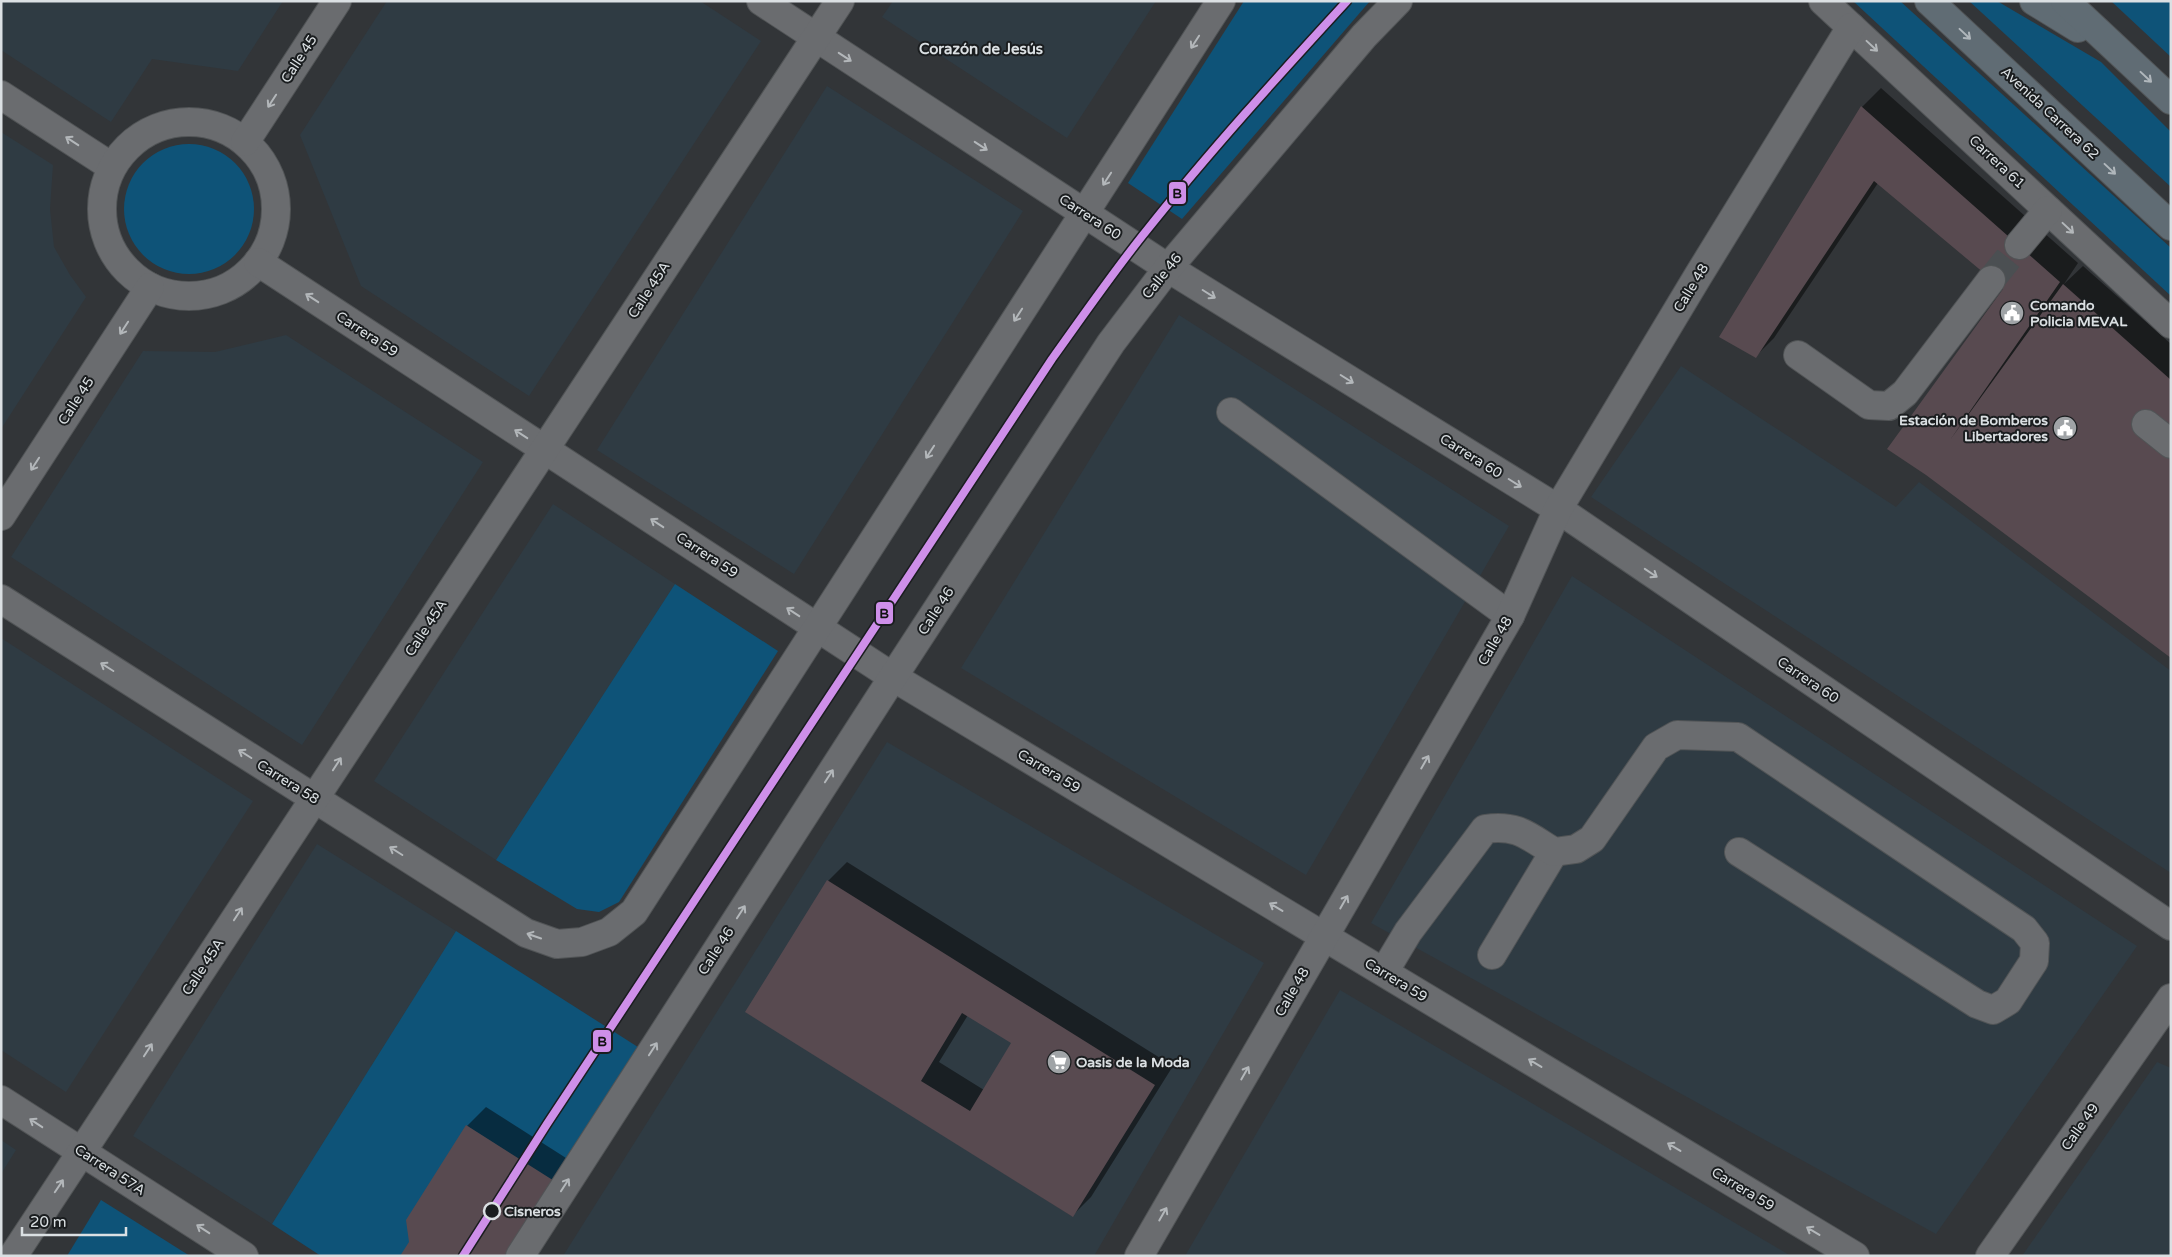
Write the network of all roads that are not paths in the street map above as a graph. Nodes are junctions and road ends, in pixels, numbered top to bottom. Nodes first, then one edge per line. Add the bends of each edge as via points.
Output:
1 (337, 1) edge
2 (761, 1) edge
3 (840, 1) edge
4 (1221, 1) edge
5 (1398, 1) edge
6 (1823, 1) edge
7 (1929, 1) edge
8 (2034, 1) edge
9 (2065, 1) edge
10 (1851, 27) junction
11 (816, 37) junction
12 (2122, 54) junction
13 (1, 94) edge
14 (2171, 100) edge
15 (245, 142) junction
16 (112, 167) junction
17 (2048, 210) junction
18 (1084, 213) junction
19 (2171, 226) edge
20 (2019, 245) tunnel mouth
21 (258, 262) junction
22 (1168, 268) junction
23 (1991, 280) tunnel mouth
24 (150, 287) junction
25 (2171, 324) edge
26 (1798, 355) dead end
27 (1232, 412) dead end
28 (2146, 424) dead end
29 (2171, 444) edge
30 (544, 449) junction
31 (1558, 509) junction
32 (1, 516) edge
33 (1, 599) edge
34 (1510, 616) junction
35 (817, 628) junction
36 (893, 677) junction
37 (314, 798) junction
38 (1554, 852) junction
39 (1739, 852) dead end
40 (2171, 926) edge
41 (1324, 936) junction
42 (1492, 956) dead end
43 (1384, 972) junction
44 (2171, 998) edge
45 (1, 1100) edge
46 (82, 1152) junction
47 (13, 1256) edge
48 (244, 1256) edge
49 (520, 1256) edge
50 (1139, 1256) edge
51 (1855, 1256) edge
52 (1990, 1256) edge

1 -> 15 street, Calle 45
2 - 11 street, Carrera 60
3 - 11 street, Calle 45A
4 -> 18 street
5 - 22 street, Calle 46 via 1364,36
6 - 10 street, Carrera 61
7 -> 19 highway, Avenida Carrera 62
8 - 12 highway
9 - 12 highway
10 -> 17 street, Carrera 61
10 - 31 street, Calle 48
11 -> 18 street, Carrera 60
11 - 30 street, Calle 45A
12 -> 14 highway
16 -> 13 street
15 - 16 street via 219,127 190,121 161,127 134,141
15 - 21 street via 271,177 276,199 270,242
16 - 24 street via 105,186 102,210 106,233 116,255 131,273
17 - 20 street
17 -> 25 street, Carrera 61
18 - 22 street, Carrera 60
18 -> 35 street
21 - 24 street via 242,278 221,290 198,296 173,295
30 -> 21 street, Carrera 59
22 -> 31 street, Carrera 60
22 - 36 street, Calle 46 via 1111,343
23 - 26 street via 1905,393 1890,406 1869,406
24 -> 32 street, Calle 45
27 - 34 street
28 - 29 street
35 -> 30 street, Carrera 59
37 -> 30 street, Calle 45A
31 - 34 street, Calle 48
31 -> 40 street, Carrera 60
37 -> 33 street, Carrera 58
41 -> 34 street, Calle 48
35 - 36 street, Carrera 59
35 -> 37 street, Carrera 58 via 634,912 609,932 582,942 557,944 526,933
41 -> 36 street, Carrera 59
49 -> 36 street, Calle 46
46 -> 37 street, Calle 45A
38 - 39 street via 1576,849 1592,839 1656,747 1677,735 1738,737 2024,929 2036,943 2034,961 2008,1001 1993,1010 1977,1004
38 - 42 street
38 - 43 street via 1520,831 1502,826 1485,829 1408,932
41 - 43 street, Carrera 59
50 -> 41 street, Calle 48
51 -> 43 street, Carrera 59
44 - 52 street, Calle 49
46 -> 45 street, Carrera 57A
47 -> 46 street, Calle 45A
48 -> 46 street, Carrera 57A

